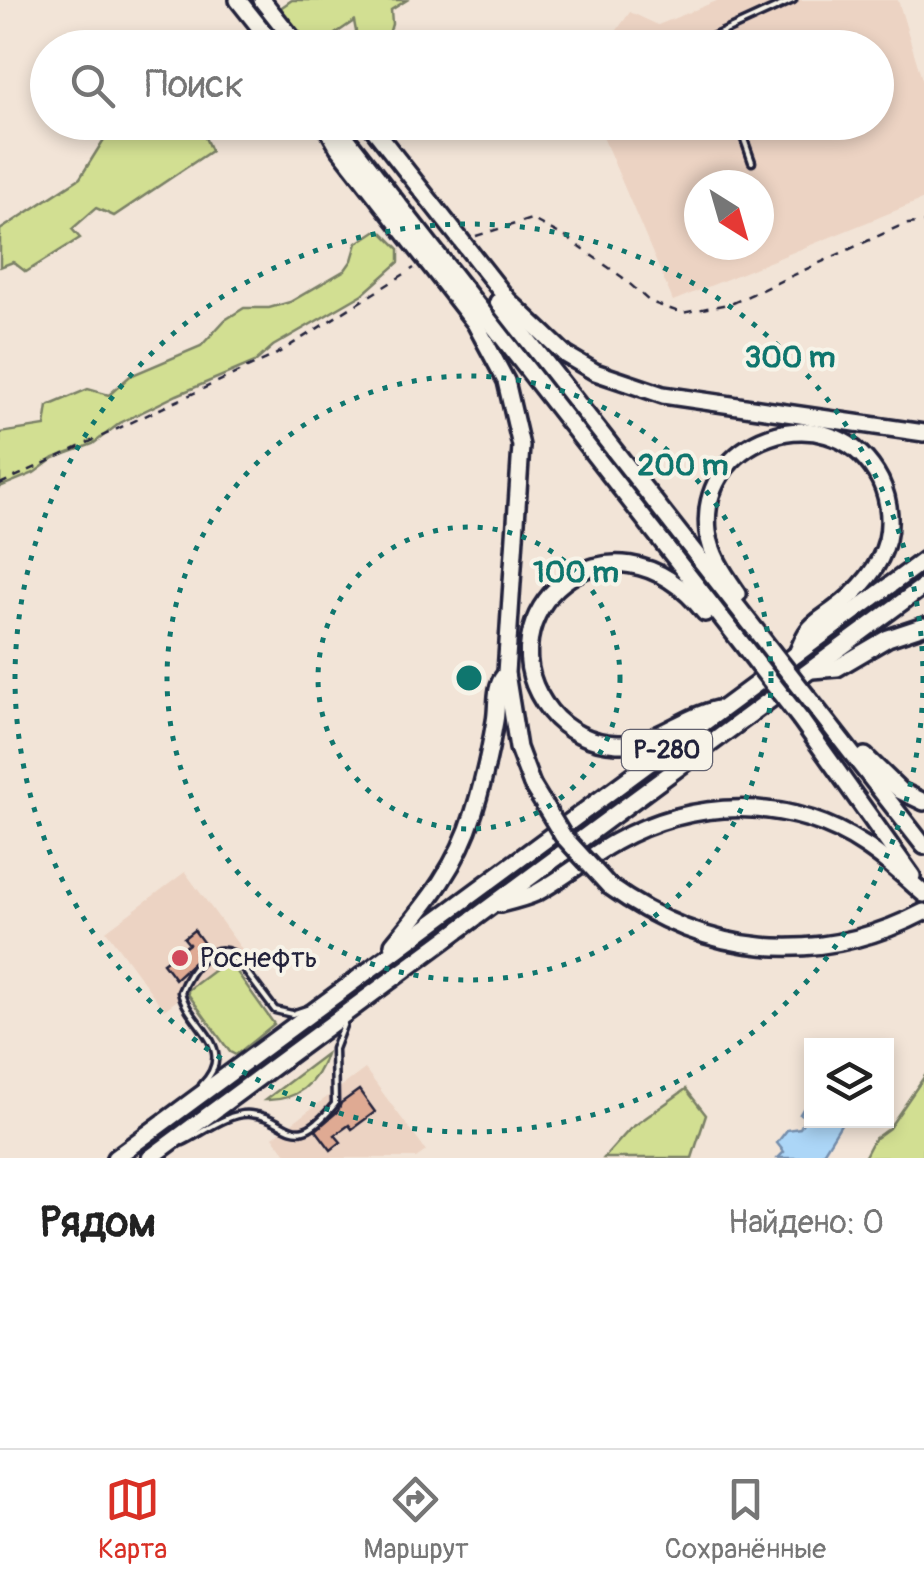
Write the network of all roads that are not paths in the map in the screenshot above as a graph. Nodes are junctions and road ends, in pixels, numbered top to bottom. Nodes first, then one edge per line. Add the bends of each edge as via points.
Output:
1 (238, 0) edge
2 (262, 0) edge
3 (792, 0) edge
4 (262, 30) edge
5 (286, 30) edge
6 (727, 30) edge
7 (334, 140) edge
8 (348, 140) edge
9 (372, 140) edge
10 (382, 140) edge
11 (744, 140) edge
12 (752, 162) dead end
13 (924, 434) edge
14 (924, 560) edge
15 (924, 586) edge
16 (924, 626) edge
17 (760, 637) junction
18 (746, 649) junction
19 (796, 656) junction
20 (812, 670) junction
21 (506, 673) junction
22 (725, 707) junction
23 (820, 713) junction
24 (924, 802) edge
25 (924, 846) edge
26 (924, 893) edge
27 (491, 907) junction
28 (924, 912) edge
29 (376, 964) junction
30 (325, 1002) junction
31 (359, 1003) junction
32 (176, 1112) junction
33 (114, 1158) edge
34 (151, 1158) edge

1 - 4 highway
2 - 5 highway
3 - 6 lane
7 - 21 highway via 475,323 506,381 521,446
8 - 18 highway
9 - 17 highway
10 - 13 highway via 508,300 566,355 595,372 663,395
11 - 12 lane
14 - 19 highway, Р-280
15 - 20 highway, Р-280
16 - 20 highway via 837,668
17 - 19 highway via 712,547 708,513 714,487 731,460 755,441 784,431 824,433 874,470 889,529 873,572 808,629
17 - 23 highway, bridge
18 - 22 highway via 672,579 629,564 574,575 554,591 534,625 529,658 539,694 555,718 584,737 640,742 690,716
18 - 26 highway, bridge
19 - 22 highway, Р-280
20 - 27 highway, Р-280
21 - 28 highway, bridge via 518,748 563,836 609,886 674,924 721,940 794,948 855,940
21 - 29 highway via 498,682 483,775 458,858
22 - 29 highway, Р-280
23 - 24 highway via 887,780
23 - 25 highway
26 - 27 highway via 837,830 793,814 747,808 658,822 534,894
27 - 31 highway, Р-280
29 - 30 highway, Р-280
30 - 32 highway, Р-280
30 - 32 lane via 283,1014 232,953 214,951 181,992 213,1044 215,1067
31 - 34 highway, Р-280
31 - 34 lane via 338,1032 334,1104 304,1130 236,1115
32 - 33 highway, Р-280

